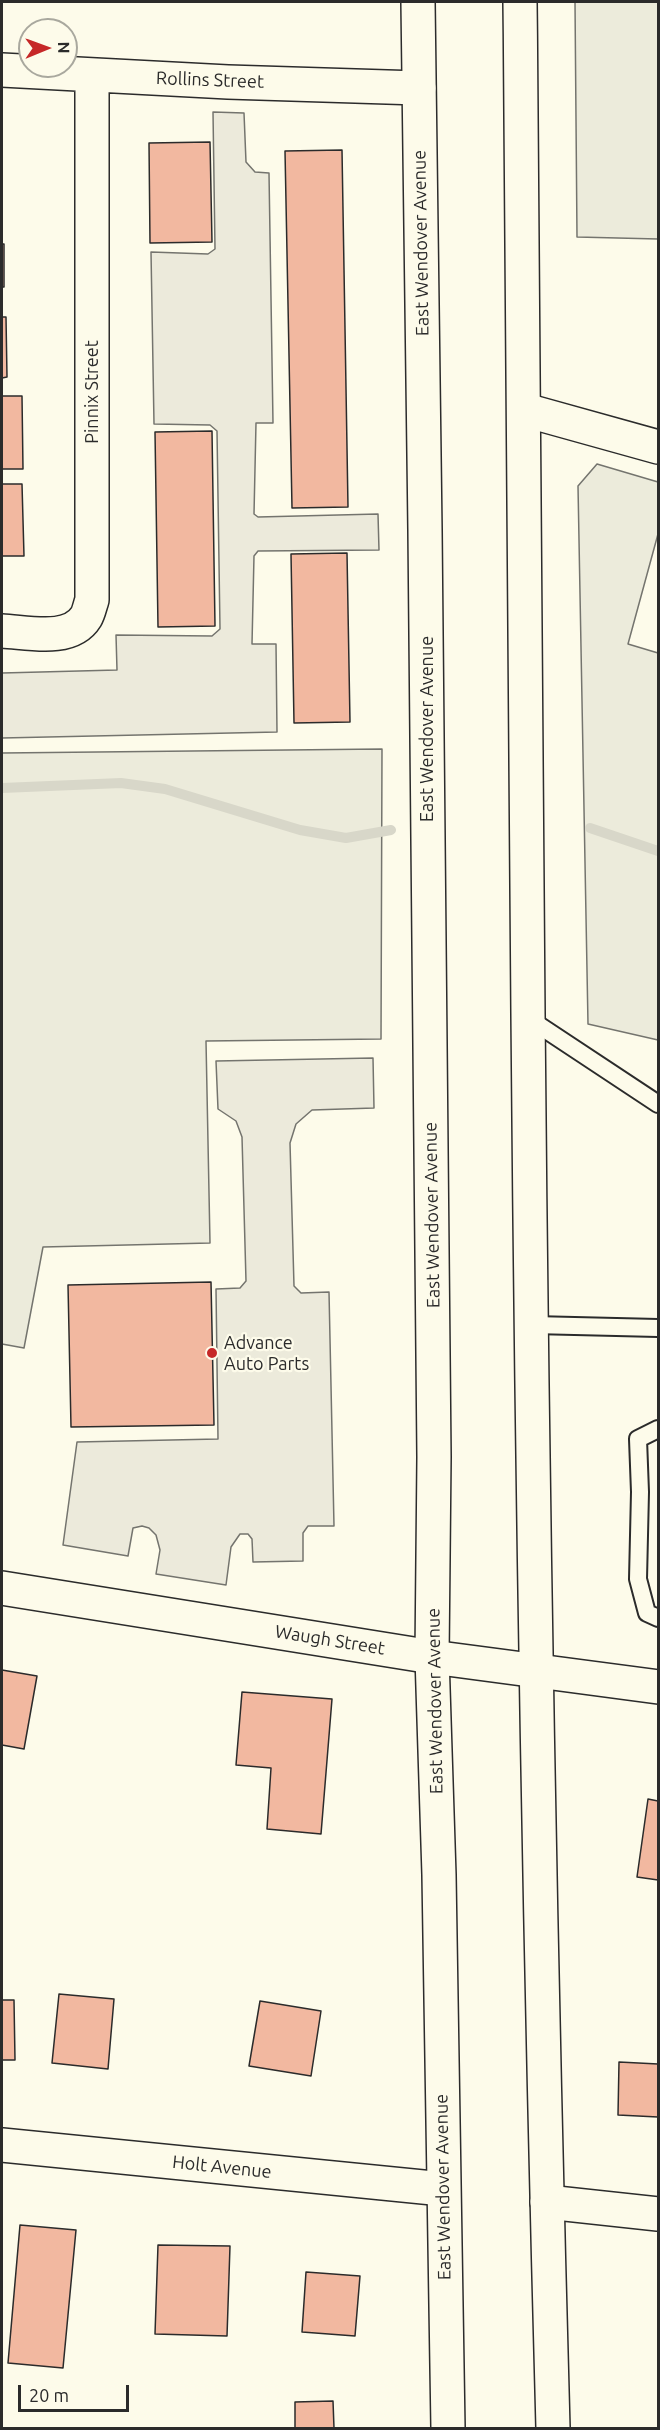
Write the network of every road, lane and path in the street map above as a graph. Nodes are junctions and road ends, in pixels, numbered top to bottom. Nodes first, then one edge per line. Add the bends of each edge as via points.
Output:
1 (418, 2) edge
2 (520, 2) edge
3 (2, 70) edge
4 (92, 75) junction
5 (419, 88) junction
6 (525, 410) junction
7 (658, 447) edge
8 (2, 631) edge
9 (528, 1018) junction
10 (658, 1104) edge
11 (533, 1324) junction
12 (658, 1328) edge
13 (658, 1429) edge
14 (2, 1588) edge
15 (658, 1618) edge
16 (432, 1657) junction
17 (538, 1669) junction
18 (658, 1687) edge
19 (2, 2145) edge
20 (443, 2190) junction
21 (547, 2202) junction
22 (658, 2214) edge
23 (448, 2428) edge
24 (553, 2428) edge

1 - 5 main road, East Wendover Avenue
2 - 6 main road
3 - 4 main road, Rollins Street
4 - 5 main road, Rollins Street
4 - 8 main road, Pinnix Street via 92,600 85,618 73,629 56,634
5 - 16 main road, East Wendover Avenue via 434,1457
6 - 7 main road
6 - 9 main road
9 - 10 lane
9 - 11 main road
11 - 12 lane
11 - 17 main road
13 - 15 lane via 638,1439 638,1579 647,1613
14 - 16 main road, Waugh Street
16 - 17 main road, Waugh Street
16 - 20 main road, East Wendover Avenue
17 - 18 main road, Waugh Street
17 - 21 main road
19 - 20 main road, Holt Avenue
20 - 23 main road, East Wendover Avenue
21 - 22 main road
21 - 24 main road

